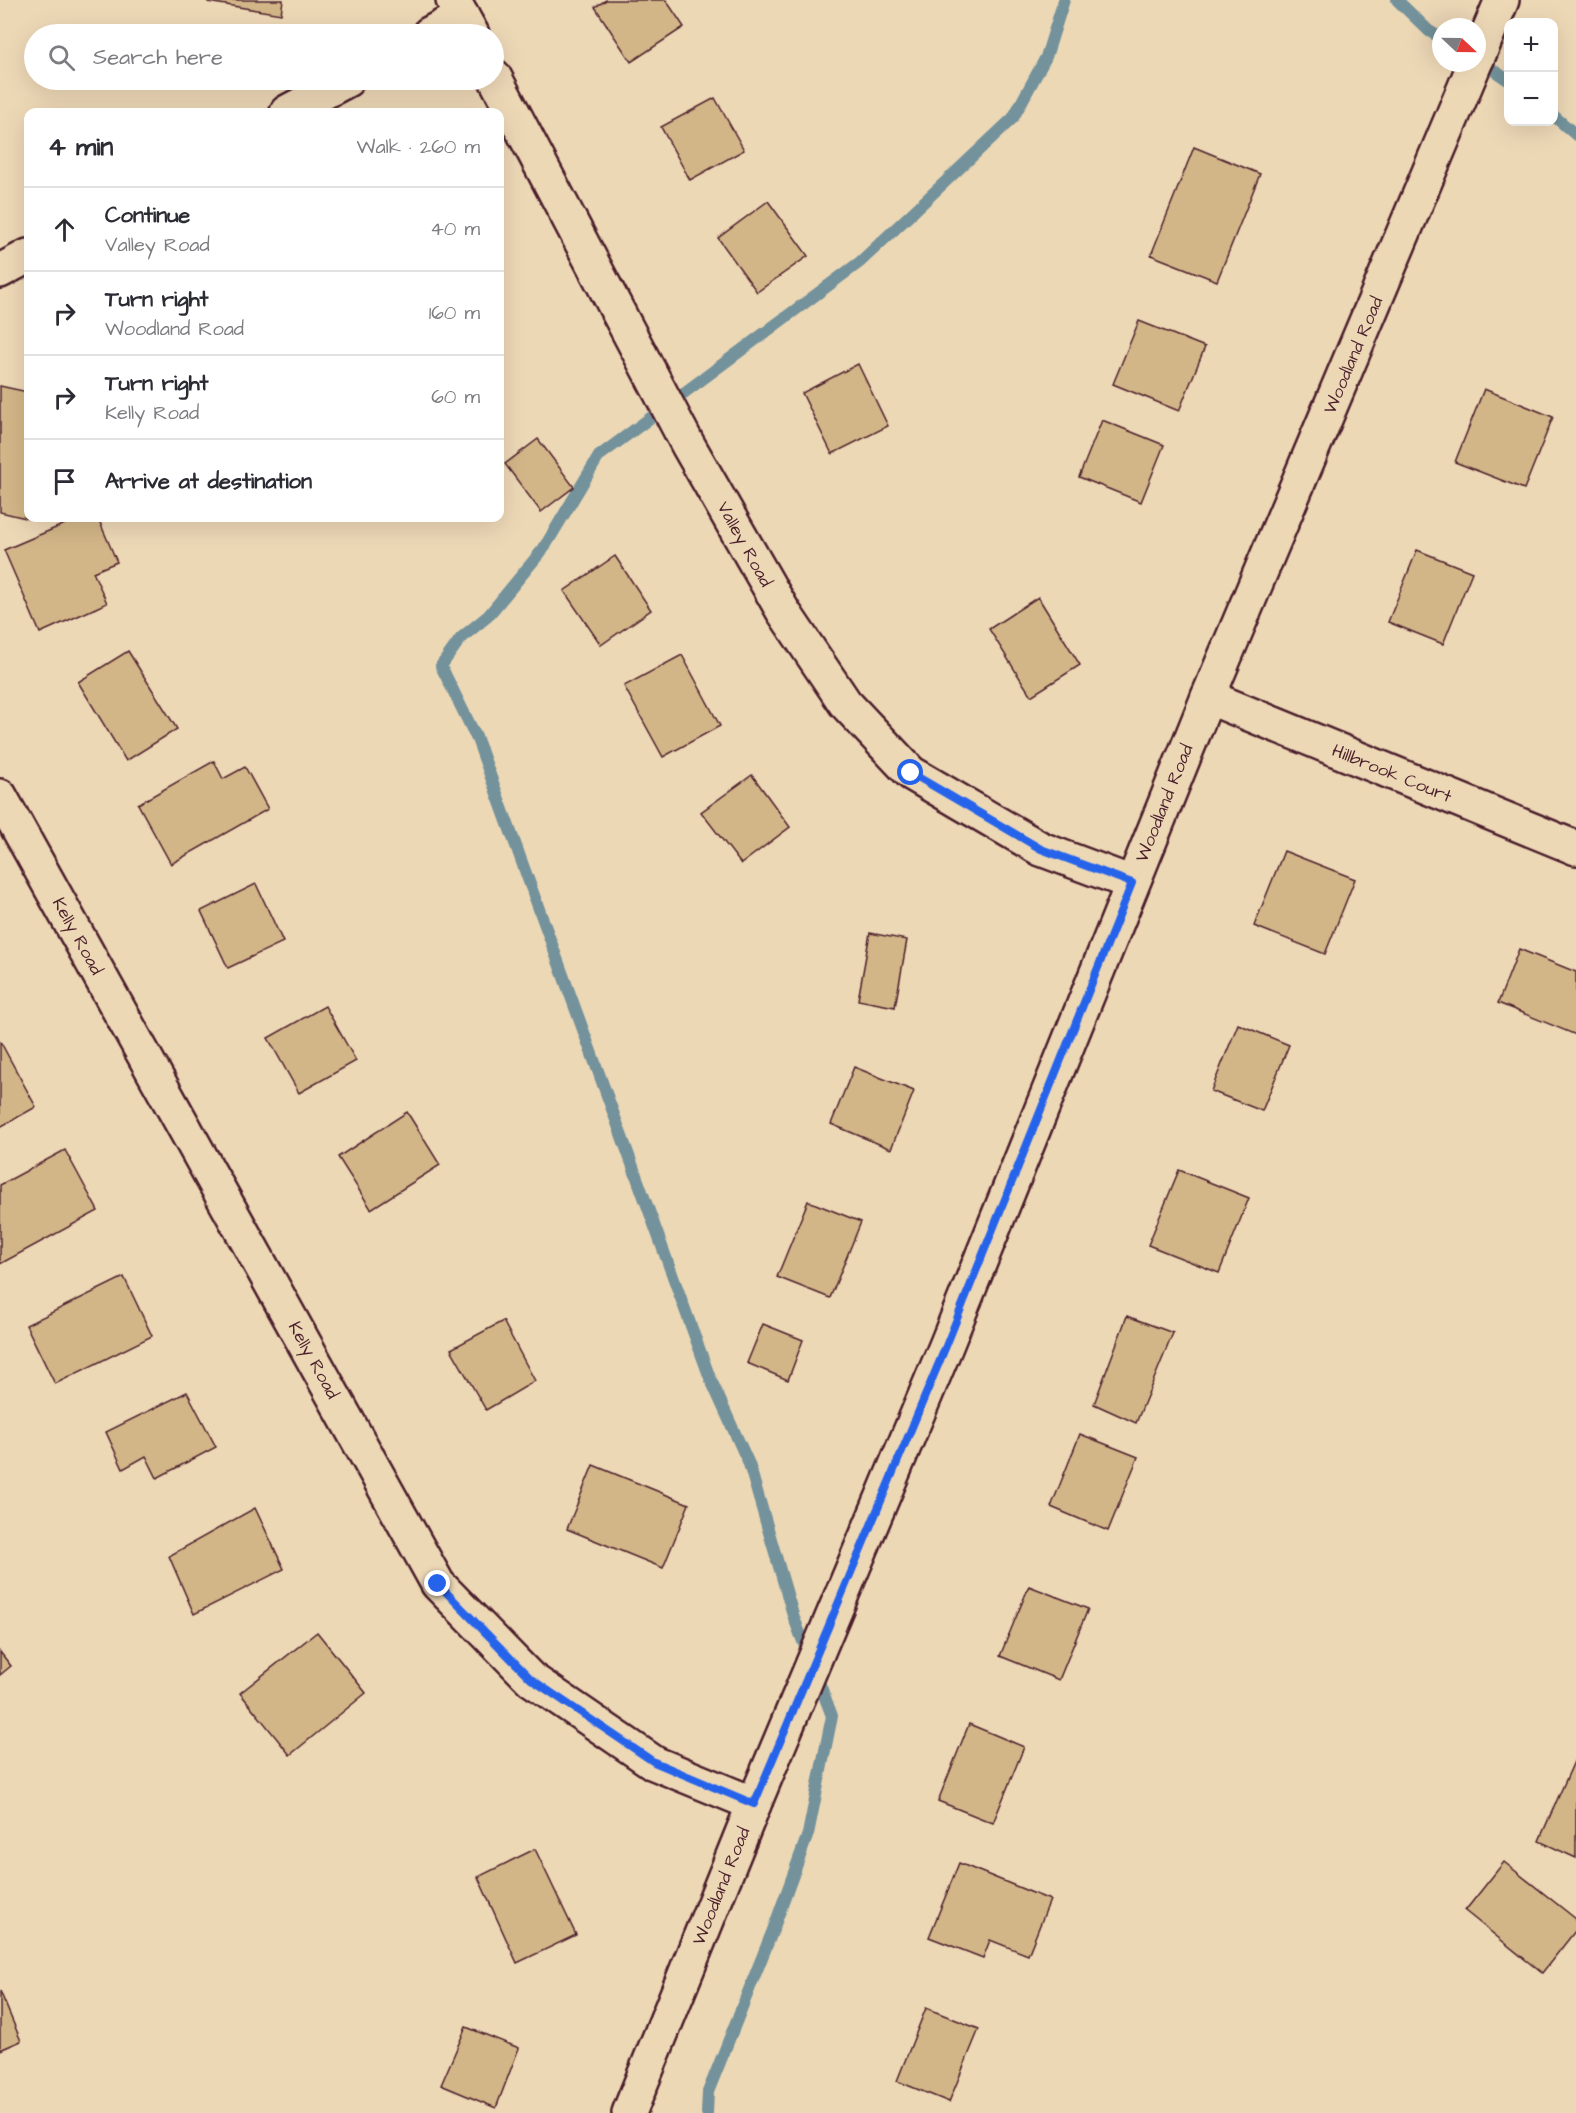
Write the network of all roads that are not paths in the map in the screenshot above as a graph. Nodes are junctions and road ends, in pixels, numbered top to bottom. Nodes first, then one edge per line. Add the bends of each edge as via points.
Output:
1 (1502, 0) edge
2 (462, 17) edge
3 (448, 24) edge
4 (1486, 38) edge
5 (1471, 72) edge
6 (329, 90) edge
7 (501, 90) edge
8 (295, 108) edge
9 (24, 258) edge
10 (0, 271) edge
11 (1208, 698) junction
12 (0, 796) edge
13 (1576, 848) edge
14 (1132, 883) junction
15 (754, 1804) junction
16 (629, 2113) edge

1 - 4 street, Woodland Road
2 - 3 street
5 - 11 street, Woodland Road
6 - 8 street
7 - 14 street, Valley Road via 688,445 783,611 845,703 911,773 1041,849
9 - 10 street
11 - 13 street, Hillbrook Court
11 - 14 street, Woodland Road
12 - 15 street, Kelly Road via 438,1584 531,1679 654,1762
14 - 15 street, Woodland Road via 946,1346
15 - 16 street, Woodland Road

